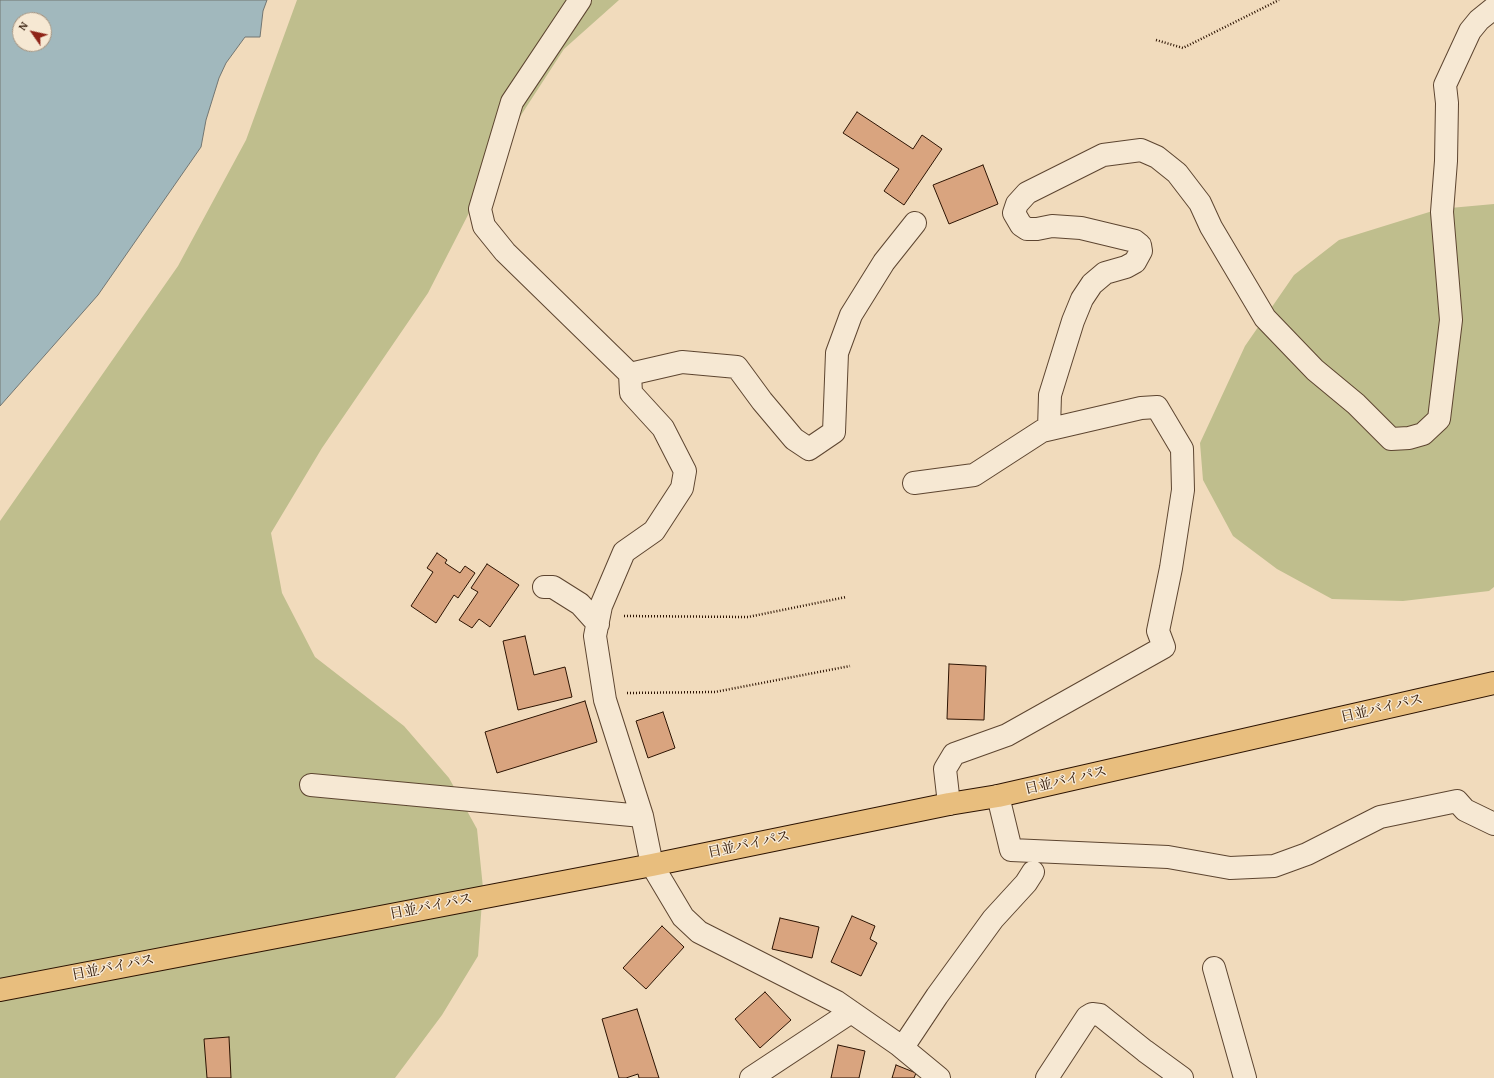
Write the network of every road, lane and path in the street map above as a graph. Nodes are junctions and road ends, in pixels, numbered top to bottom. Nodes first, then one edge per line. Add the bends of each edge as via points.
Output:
1 (580, 0) edge
2 (1279, 0) edge
3 (1494, 8) edge
4 (1156, 40) dead end
5 (915, 223) dead end
6 (630, 374) junction
7 (1049, 429) junction
8 (914, 483) dead end
9 (544, 588) dead end
10 (846, 596) dead end
11 (598, 620) junction
12 (850, 666) dead end
13 (1494, 683) edge
14 (604, 693) junction
15 (311, 785) dead end
16 (998, 796) junction
17 (949, 804) junction
18 (642, 816) junction
19 (1494, 824) edge
20 (652, 865) junction
21 (1033, 872) dead end
22 (1214, 968) dead end
23 (0, 990) edge
24 (851, 1012) junction
25 (903, 1047) junction
26 (753, 1077) edge
27 (939, 1078) edge
28 (1047, 1078) edge
29 (1182, 1078) edge
30 (1245, 1078) edge

1 - 6 street via 512,102 480,209 484,226 505,252
2 - 4 path via 1183,48
3 - 7 street via 1470,31 1445,85 1446,161 1442,212 1451,320 1440,419 1423,434 1391,439 1356,404 1316,370 1265,318 1211,227 1200,203 1172,169 1157,157 1141,150 1103,155 1027,193 1017,204 1014,213 1021,225 1027,229 1052,226 1081,228 1135,241 1140,245 1141,251 1135,262 1105,273 1092,284 1082,299 1050,395
5 - 6 street via 884,262 851,315 838,353 834,432 809,449 794,438 736,367 682,362
6 - 11 street via 631,393 663,428 685,471 682,488 654,531 624,552 601,606
7 - 8 street via 974,475
7 - 17 street via 1141,408 1157,407 1182,449 1183,490 1158,630 1164,647 1007,735 954,754 945,769
9 - 11 street via 553,587 580,604
10 - 11 path via 748,617
11 - 14 street via 595,636
12 - 14 path via 715,692
13 - 16 highway, 日並バイパス
14 - 18 street
15 - 18 street
16 - 17 highway, 日並バイパス
16 - 19 street via 1011,850 1168,857 1230,868 1274,866 1307,854 1380,817 1457,801 1465,810
17 - 20 highway, 日並バイパス
18 - 20 street
20 - 23 highway, 日並バイパス
20 - 24 street via 683,917 699,932 837,1002
21 - 25 street via 993,919
22 - 30 street
24 - 25 street
24 - 26 street
25 - 27 street
28 - 29 street via 1087,1017 1092,1014 1100,1015

